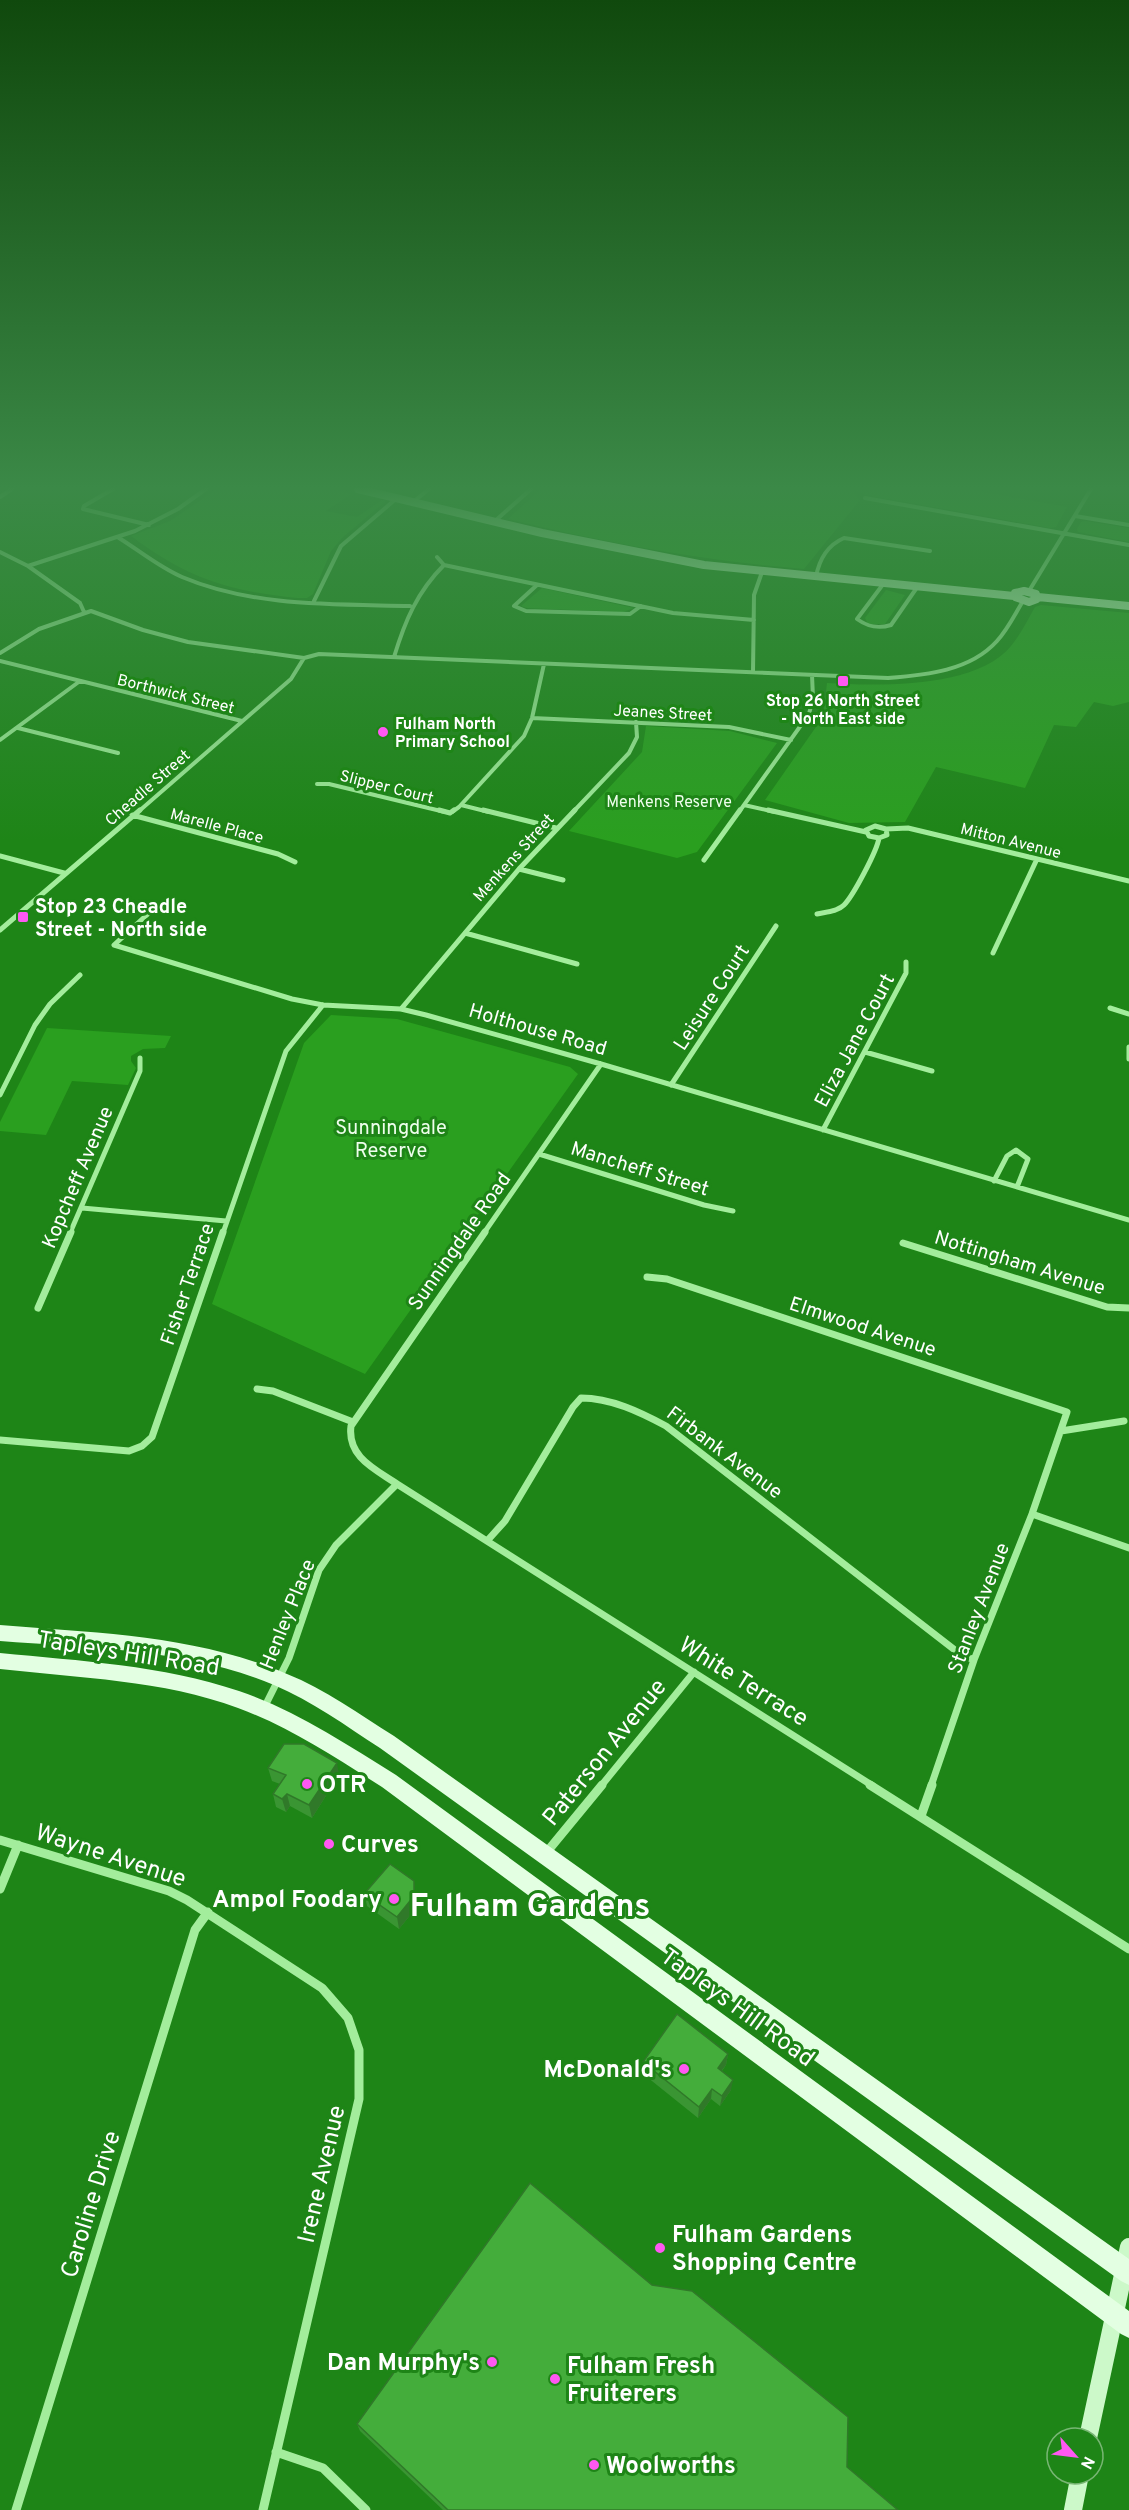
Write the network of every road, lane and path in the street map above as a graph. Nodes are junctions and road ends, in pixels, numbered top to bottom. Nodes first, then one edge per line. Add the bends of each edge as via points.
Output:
1 (81, 606) edge
2 (410, 606) edge
3 (514, 606) edge
4 (641, 606) joint
5 (754, 606) edge
6 (867, 606) edge
7 (904, 606) edge
8 (1020, 606) edge
9 (84, 612) junction
10 (754, 620) junction
11 (0, 653) edge
12 (394, 657) junction
13 (304, 658) junction
14 (0, 661) edge
15 (544, 664) junction
16 (753, 672) junction
17 (812, 675) junction
18 (80, 681) junction
19 (532, 718) junction
20 (242, 721) junction
21 (636, 722) junction
22 (18, 728) junction
23 (791, 740) junction
24 (0, 741) edge
25 (118, 753) dead end
26 (317, 784) dead end
27 (461, 804) junction
28 (744, 805) junction
29 (132, 815) junction
30 (556, 828) junction
31 (886, 829) junction
32 (866, 832) junction
33 (879, 838) junction
34 (0, 856) edge
35 (1037, 859) junction
36 (704, 860) dead end
37 (295, 862) dead end
38 (519, 868) junction
39 (64, 873) junction
40 (563, 880) dead end
41 (1129, 881) edge
42 (150, 912) dead end
43 (817, 914) dead end
44 (776, 926) dead end
45 (0, 930) edge
46 (465, 933) junction
47 (993, 953) dead end
48 (906, 962) dead end
49 (577, 964) dead end
50 (81, 975) dead end
51 (323, 1005) junction
52 (1110, 1008) dead end
53 (401, 1009) junction
54 (1129, 1014) edge
55 (1129, 1047) edge
56 (865, 1052) junction
57 (140, 1058) dead end
58 (1129, 1059) edge
59 (601, 1064) junction
60 (932, 1071) dead end
61 (671, 1085) junction
62 (0, 1095) edge
63 (823, 1130) junction
64 (539, 1155) junction
65 (994, 1181) junction
66 (1017, 1187) junction
67 (82, 1208) junction
68 (733, 1211) dead end
69 (1129, 1220) edge
70 (226, 1221) junction
71 (903, 1243) dead end
72 (647, 1277) dead end
73 (38, 1308) dead end
74 (1129, 1308) edge
75 (257, 1389) dead end
76 (1067, 1412) joint
77 (1124, 1421) dead end
78 (353, 1422) junction
79 (1061, 1431) junction
80 (347, 1438) joint
81 (0, 1440) edge
82 (397, 1484) junction
83 (1032, 1514) junction
84 (487, 1541) junction
85 (1129, 1548) edge
86 (0, 1633) edge
87 (974, 1660) junction
88 (0, 1661) edge
89 (694, 1672) junction
90 (280, 1678) junction
91 (263, 1709) junction
92 (921, 1816) junction
93 (0, 1840) edge
94 (18, 1845) junction
95 (544, 1856) junction
96 (0, 1889) edge
97 (208, 1912) junction
98 (1129, 1949) edge
99 (1129, 2247) edge
100 (1127, 2271) edge
101 (1122, 2321) edge
102 (1091, 2426) edge
103 (276, 2452) junction
104 (1078, 2486) edge
105 (16, 2510) edge
106 (263, 2510) edge
107 (366, 2510) edge
108 (1073, 2510) edge

1 - 9 street
2 - 12 street
3 - 4 street via 526,611 630,614
4 - 10 street
5 - 10 street
6 - 7 street via 857,619 878,627 891,625
8 - 17 street via 996,642 974,658 940,672 888,678
9 - 11 street via 39,629
9 - 13 street via 188,642
10 - 16 street
12 - 13 street via 319,654
12 - 15 street
13 - 20 street, Cheadle Street via 291,679
14 - 18 street, Borthwick Street
15 - 16 street
15 - 19 street
16 - 17 street
17 - 23 street via 812,706
18 - 20 street, Borthwick Street
18 - 22 street
19 - 21 street, Jeanes Street
19 - 27 street via 524,736
20 - 29 street, Cheadle Street
21 - 23 street, Jeanes Street via 745,729
21 - 30 street, Menkens Street via 637,737 629,753
22 - 24 street
22 - 25 street
23 - 28 street
26 - 27 street, Slipper Court via 450,813
27 - 30 street
28 - 32 street
28 - 36 street
29 - 37 street, Marelle Place
29 - 39 street, Cheadle Street
30 - 38 street, Menkens Street
31 - 32 street, Mitton Avenue via 871,826
31 - 33 street via 887,835
31 - 35 street, Mitton Avenue via 908,828
32 - 33 street
33 - 43 street via 877,849 844,905
34 - 39 street
35 - 41 street, Mitton Avenue
35 - 47 street
38 - 40 street
38 - 46 street, Menkens Street
39 - 45 street, Cheadle Street
42 - 51 street, Holthouse Road via 114,945 291,999
44 - 61 street, Leisure Court
46 - 49 street
46 - 53 street, Menkens Street
48 - 56 street, Eliza Jane Court via 906,973
50 - 62 street via 35,1024
51 - 53 street, Holthouse Road
51 - 70 street, Fisher Terrace via 286,1051
52 - 54 street
53 - 59 street, Holthouse Road
55 - 58 street
56 - 60 street
56 - 63 street, Eliza Jane Court
57 - 67 street, Kopcheff Avenue via 140,1071
59 - 61 street, Holthouse Road
59 - 64 street, Sunningdale Road
61 - 63 street, Holthouse Road
63 - 65 street, Holthouse Road
64 - 68 street, Mancheff Street
64 - 78 street, Sunningdale Road
65 - 66 street, Holthouse Road
65 - 66 street via 1005,1156 1017,1150 1028,1159
66 - 69 street, Holthouse Road
67 - 70 street
67 - 73 street, Kopcheff Avenue
70 - 81 street, Fisher Terrace via 152,1437 129,1451
71 - 74 street, Nottingham Avenue via 1107,1307
72 - 76 street, Elmwood Avenue via 667,1279
75 - 78 street via 273,1391
76 - 79 street, Stanley Avenue
77 - 79 street
78 - 80 street, Sunningdale Road
79 - 83 street, Stanley Avenue
80 - 82 street, White Terrace via 351,1450
82 - 84 street, White Terrace
82 - 90 street, Henley Place via 336,1545 320,1570
83 - 85 street
83 - 87 street, Stanley Avenue
84 - 87 street, Firbank Avenue via 505,1521 573,1407 580,1398 592,1397 666,1426 960,1654
84 - 89 street, White Terrace
86 - 90 main road, Tapleys Hill Road via 184,1652
87 - 92 street, Stanley Avenue
88 - 91 main road, Tapleys Hill Road via 168,1682
89 - 92 street, White Terrace
89 - 95 street, Paterson Avenue
90 - 91 street, Henley Place
90 - 95 main road, Tapleys Hill Road via 387,1742
91 - 101 main road, Tapleys Hill Road via 389,1781
92 - 98 street, White Terrace
93 - 94 street, Wayne Avenue
94 - 96 street
94 - 97 street, Wayne Avenue via 169,1891
95 - 100 main road, Tapleys Hill Road
97 - 103 street, Irene Avenue via 322,1988 348,2018 359,2050 354,2126
97 - 105 street, Caroline Drive via 195,1930
99 - 100 street
100 - 101 street
101 - 102 street
103 - 106 street, Irene Avenue
103 - 107 street via 323,2468
104 - 108 street

